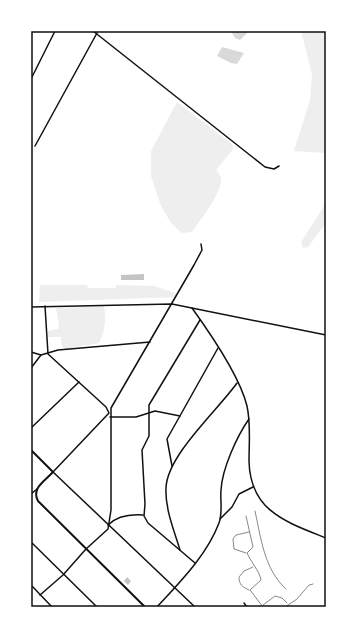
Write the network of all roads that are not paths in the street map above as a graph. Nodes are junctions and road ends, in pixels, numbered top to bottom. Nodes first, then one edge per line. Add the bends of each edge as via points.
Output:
1 (55, 31) edge
2 (93, 31) edge
3 (96, 32) junction
4 (31, 79) edge
5 (36, 146) dead end
6 (279, 166) dead end
7 (201, 244) dead end
8 (172, 304) junction
9 (45, 306) junction
10 (31, 307) edge
11 (191, 308) junction
12 (200, 320) junction
13 (326, 335) edge
14 (150, 342) junction
15 (218, 348) junction
16 (31, 352) edge
17 (48, 354) junction
18 (41, 355) junction
19 (31, 368) edge
20 (79, 382) junction
21 (236, 383) junction
22 (150, 412) junction
23 (109, 413) junction
24 (110, 416) junction
25 (180, 416) junction
26 (249, 419) junction
27 (31, 428) edge
28 (31, 450) edge
29 (172, 467) junction
30 (53, 472) junction
31 (253, 487) junction
32 (37, 490) junction
33 (31, 494) edge
34 (255, 510) dead end
35 (144, 516) junction
36 (246, 516) dead end
37 (220, 519) junction
38 (108, 525) junction
39 (250, 532) junction
40 (326, 538) edge
41 (31, 542) edge
42 (86, 549) junction
43 (180, 551) junction
44 (247, 553) junction
45 (195, 563) junction
46 (254, 567) junction
47 (64, 575) junction
48 (313, 584) dead end
49 (31, 585) edge
50 (174, 589) junction
51 (286, 589) dead end
52 (250, 590) junction
53 (40, 595) junction
54 (244, 603) dead end
55 (288, 604) junction
56 (262, 606) edge
57 (52, 607) edge
58 (97, 607) edge
59 (145, 607) edge
60 (157, 607) edge
61 (194, 607) edge
62 (247, 607) edge
63 (285, 607) edge

1 - 4 street
2 - 3 street
3 - 5 street
3 - 6 street via 265,167 274,169
7 - 8 street via 202,250
8 - 9 street
8 - 11 street
8 - 14 street
9 - 10 street
9 - 17 street
11 - 12 street
11 - 13 street
12 - 15 street
12 - 22 street via 149,405
14 - 17 street via 58,350
14 - 23 street
15 - 21 street
15 - 25 street
16 - 18 street
17 - 18 street
17 - 20 street
18 - 19 street
20 - 23 street via 106,407
20 - 27 street
21 - 26 street
21 - 29 street via 201,425
22 - 24 street via 136,417
22 - 25 street
22 - 35 street via 149,436 142,450
23 - 24 street
23 - 30 street
24 - 38 street via 111,510
25 - 29 street via 167,439
26 - 31 street via 249,465
26 - 37 street via 226,468 221,489
28 - 30 main road
29 - 43 street via 168,475 166,500
30 - 32 main road
30 - 38 street
31 - 37 street via 238,494 232,507
31 - 40 street via 262,504 273,513
32 - 33 street
32 - 42 main road via 36,496 40,503
34 - 51 lane via 270,568
35 - 38 street via 114,519
35 - 43 street via 148,523
36 - 39 lane
37 - 45 street
38 - 42 street via 108,529
38 - 50 street
39 - 44 lane via 253,547
39 - 44 lane via 236,535 233,539 234,549
41 - 47 street
42 - 47 street
42 - 59 main road
43 - 45 street
44 - 46 lane
45 - 50 street
46 - 52 lane via 261,580
46 - 52 lane via 244,571 239,577 243,587
47 - 53 street
47 - 58 street
48 - 55 lane via 308,585 297,599
49 - 53 street
50 - 60 street
50 - 61 street
52 - 56 lane
53 - 57 street
54 - 62 street
55 - 56 lane via 275,596
55 - 63 lane

